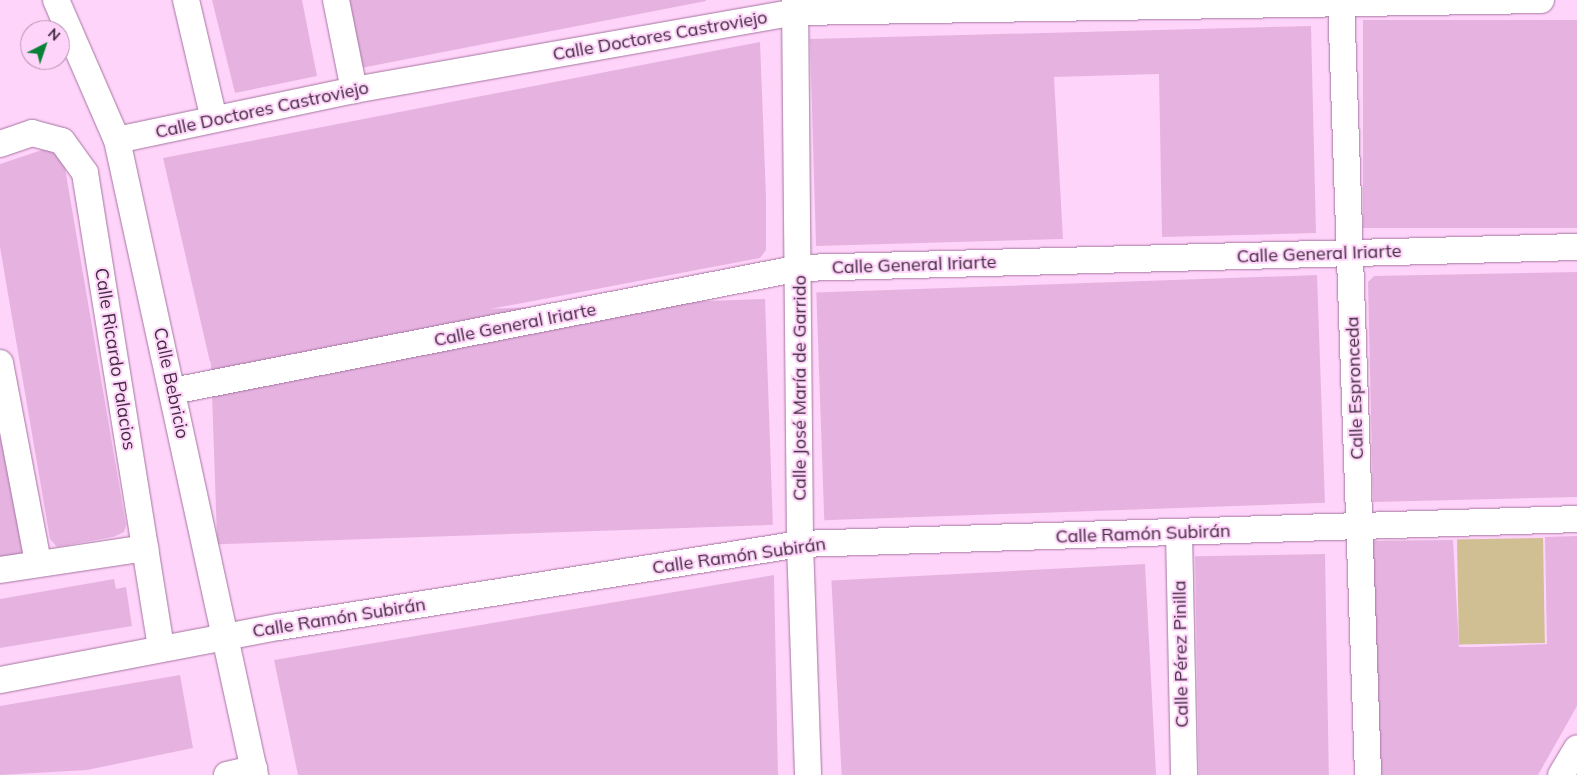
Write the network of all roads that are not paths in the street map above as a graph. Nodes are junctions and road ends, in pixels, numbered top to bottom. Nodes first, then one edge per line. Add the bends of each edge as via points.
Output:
1 (56, 0) edge
2 (186, 0) edge
3 (336, 0) edge
4 (1541, 0) edge
5 (1341, 2) edge
6 (1064, 4) edge
7 (796, 6) edge
8 (354, 90) junction
9 (214, 119) junction
10 (117, 140) junction
11 (0, 144) edge
12 (1577, 247) edge
13 (1350, 253) junction
14 (800, 268) junction
15 (0, 363) edge
16 (173, 391) junction
17 (1577, 519) edge
18 (1360, 525) junction
19 (1179, 533) junction
20 (800, 544) junction
21 (145, 548) junction
22 (38, 562) junction
23 (0, 570) edge
24 (224, 637) junction
25 (161, 648) junction
26 (0, 680) edge
27 (1577, 748) edge
28 (255, 772) edge
29 (227, 775) edge
30 (808, 775) edge
31 (1184, 775) edge
32 (1368, 775) edge
33 (1561, 775) edge

1 - 10 street, Calle Bebricio
2 - 9 street
3 - 8 street
4 - 5 street, Calle Doctores Castroviejo
5 - 6 street, Calle Doctores Castroviejo
5 - 13 street, Calle Espronceda
6 - 7 street, Calle Doctores Castroviejo
7 - 8 street, Calle Doctores Castroviejo
7 - 14 street, Calle José María de Garrido
8 - 9 street, Calle Doctores Castroviejo
9 - 10 street, Calle Doctores Castroviejo
10 - 16 street, Calle Bebricio
11 - 21 street, Calle Ricardo Palacios via 32,134 62,141 85,173
12 - 13 street, Calle General Iriarte
13 - 14 street, Calle General Iriarte
13 - 18 street, Calle Espronceda
14 - 16 street, Calle General Iriarte
14 - 20 street, Calle José María de Garrido
15 - 22 street
16 - 24 street, Calle Bebricio
17 - 18 street, Calle Ramón Subirán
18 - 19 street, Calle Ramón Subirán
18 - 32 street, Calle Espronceda
19 - 20 street, Calle Ramón Subirán
19 - 31 street, Calle Pérez Pinilla
20 - 24 street, Calle Ramón Subirán
20 - 30 street, Calle José María de Garrido
21 - 22 street
21 - 25 street, Calle Ricardo Palacios
22 - 23 street
24 - 25 street, Calle Ramón Subirán
24 - 28 street, Calle Bebricio
25 - 26 street, Calle Ramón Subirán
27 - 33 street
28 - 29 street

